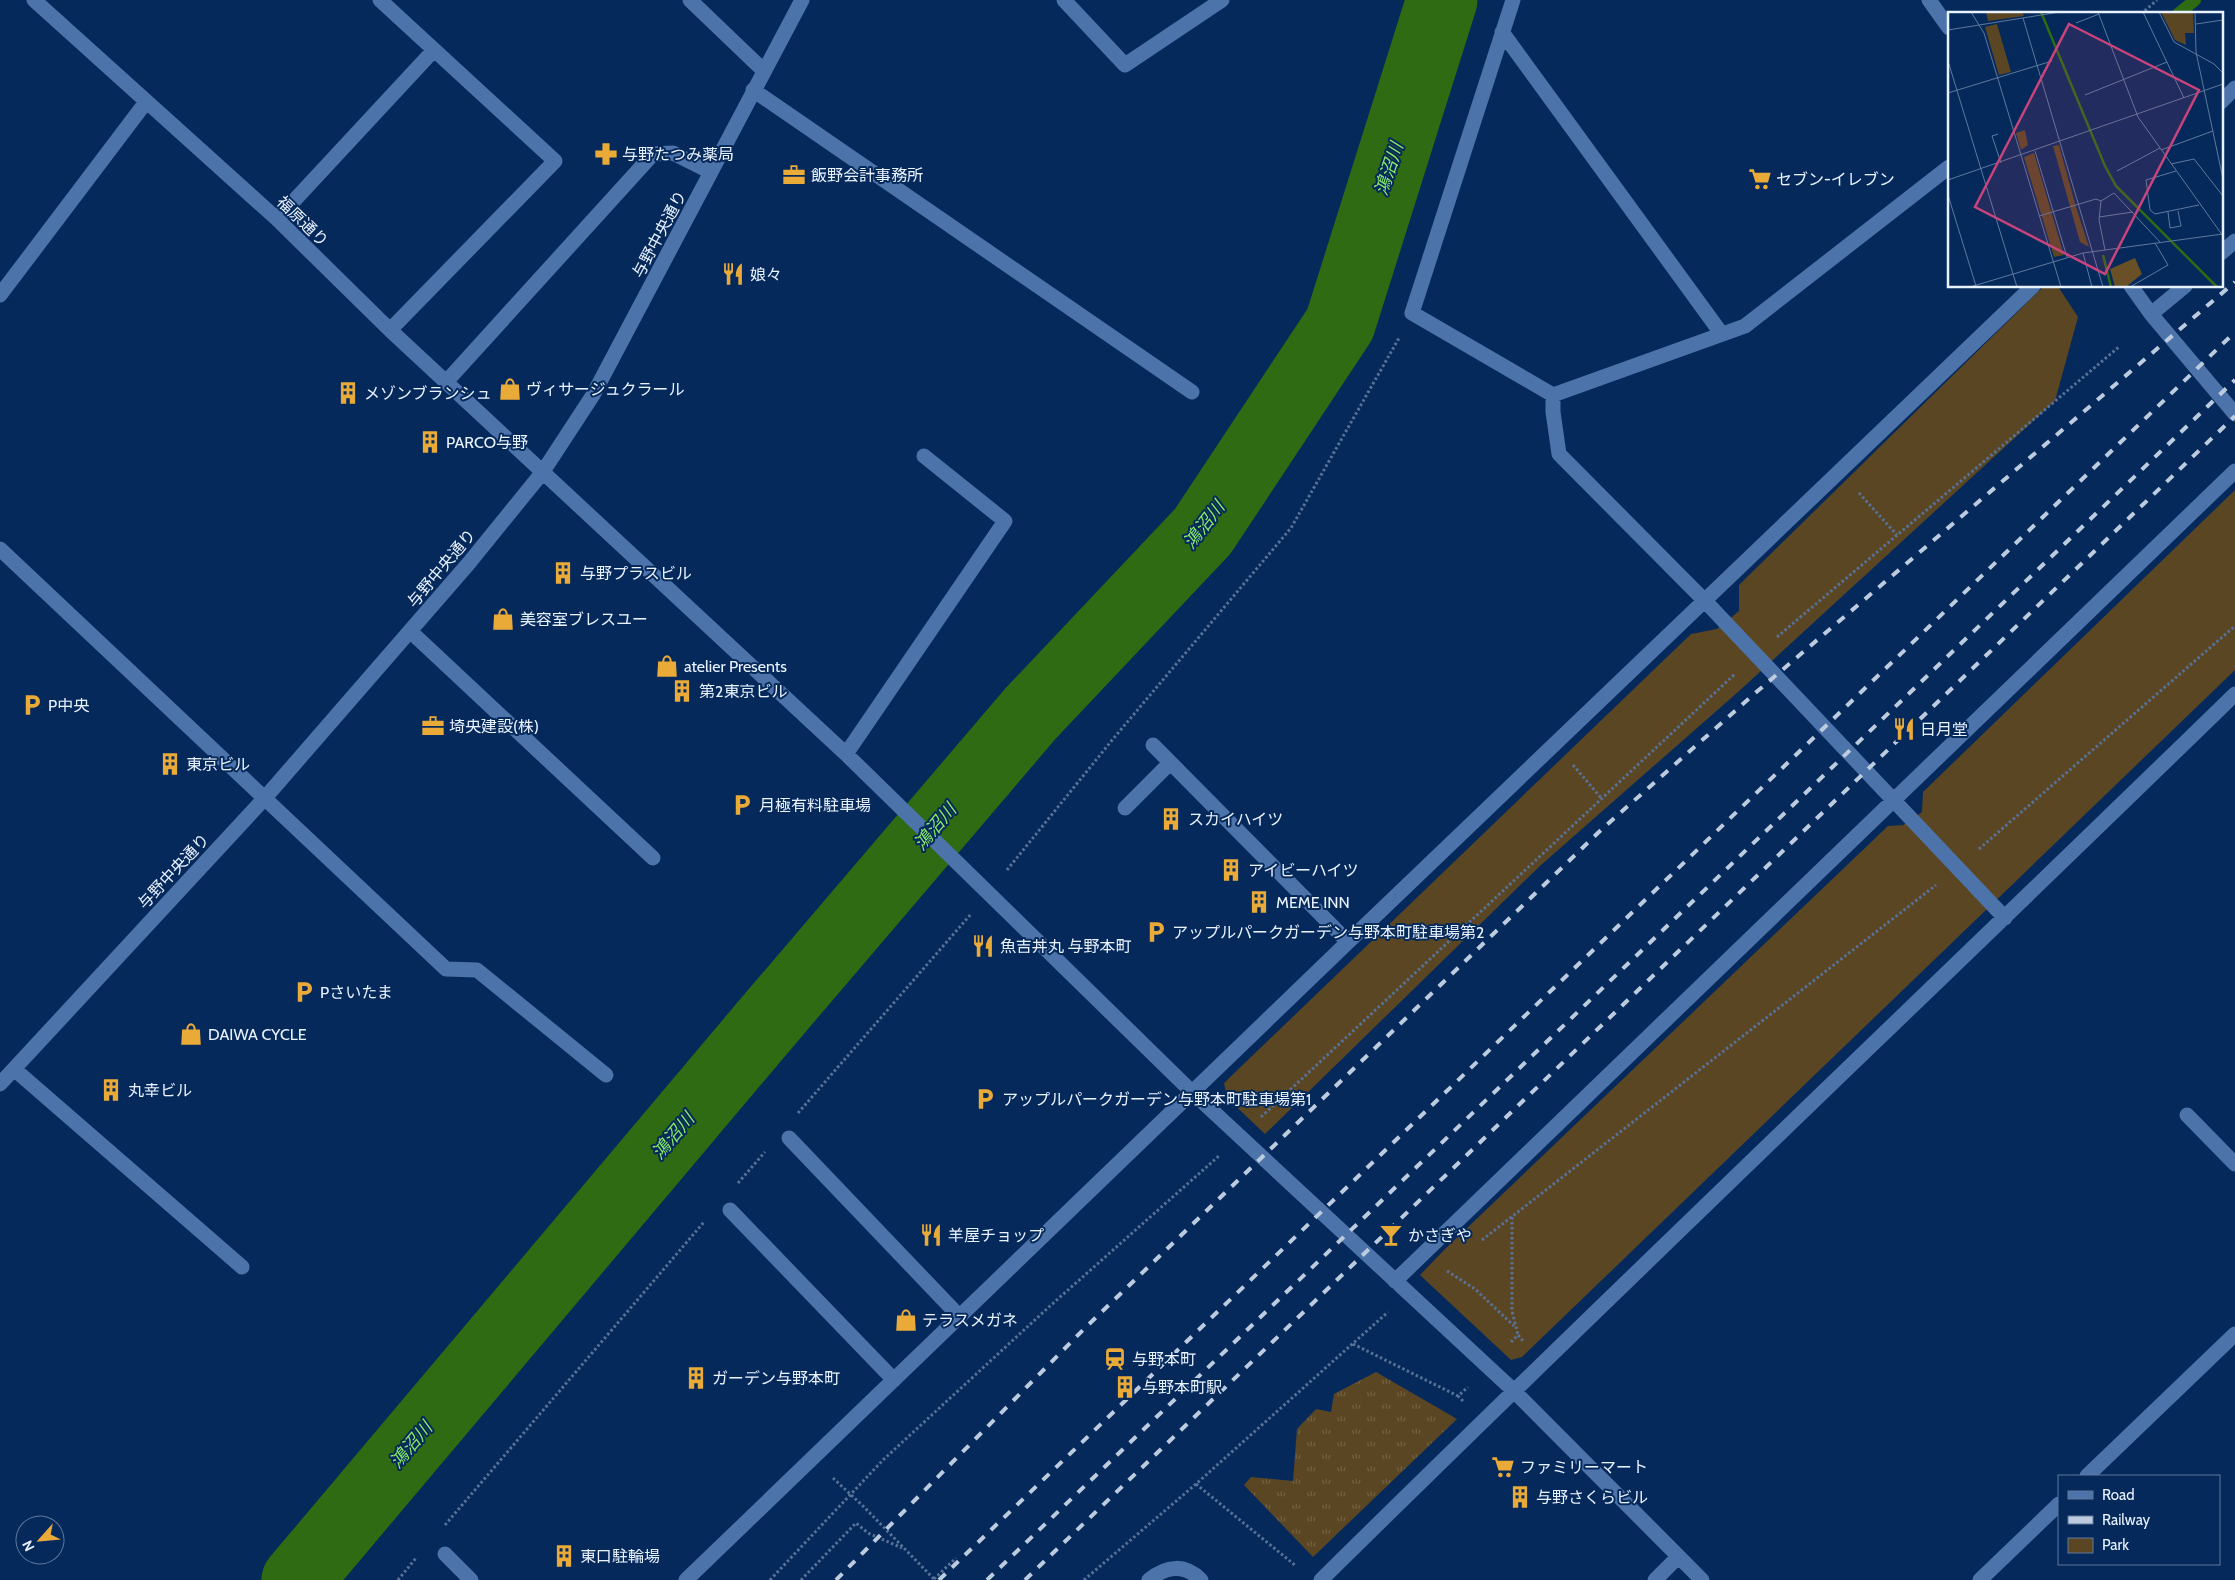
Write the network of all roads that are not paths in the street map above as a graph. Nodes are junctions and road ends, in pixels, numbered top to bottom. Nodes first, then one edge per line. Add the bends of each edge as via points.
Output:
1 (34, 0) edge
2 (380, 0) edge
3 (690, 0) edge
4 (802, 0) edge
5 (1064, 0) edge
6 (1222, 0) edge
7 (1513, 0) edge
8 (1929, 0) edge
9 (1948, 27) edge
10 (1502, 32) junction
11 (434, 50) junction
12 (763, 70) junction
13 (2235, 88) edge
14 (753, 90) junction
15 (2222, 101) edge
16 (146, 102) junction
17 (1948, 168) edge
18 (711, 172) junction
19 (277, 219) junction
20 (2235, 241) edge
21 (2222, 252) edge
22 (2031, 288) edge
23 (2132, 288) edge
24 (2182, 288) edge
25 (0, 294) edge
26 (2151, 314) junction
27 (390, 330) junction
28 (1721, 333) junction
29 (446, 382) junction
30 (1192, 392) dead end
31 (1553, 395) junction
32 (2235, 414) edge
33 (924, 456) dead end
34 (2235, 471) edge
35 (542, 473) junction
36 (0, 549) edge
37 (1705, 601) junction
38 (410, 631) junction
39 (2235, 694) edge
40 (1153, 745) dead end
41 (846, 754) junction
42 (1170, 763) junction
43 (264, 799) junction
44 (1892, 800) junction
45 (1126, 808) dead end
46 (653, 858) dead end
47 (2005, 918) junction
48 (1348, 942) junction
49 (14, 1069) junction
50 (606, 1075) dead end
51 (0, 1084) edge
52 (1192, 1092) junction
53 (2186, 1115) dead end
54 (789, 1138) dead end
55 (2235, 1164) edge
56 (730, 1210) dead end
57 (242, 1267) dead end
58 (1395, 1281) junction
59 (960, 1317) junction
60 (2235, 1334) edge
61 (894, 1380) junction
62 (1513, 1390) junction
63 (2089, 1475) edge
64 (2058, 1505) edge
65 (445, 1554) dead end
66 (1678, 1557) junction
67 (471, 1580) edge
68 (686, 1580) edge
69 (1149, 1580) edge
70 (1201, 1580) edge
71 (1321, 1580) edge
72 (1655, 1580) edge
73 (1702, 1580) edge
74 (1980, 1580) edge

1 - 16 street, 福原通り
2 - 11 street
3 - 12 street
4 - 12 street, 与野中央通り
5 - 6 street via 1125,65
7 - 10 street
8 - 9 street
10 - 28 street
10 - 31 street via 1412,313
11 - 19 street
11 - 27 street via 555,161
12 - 14 street, 与野中央通り
13 - 15 street
14 - 18 street, 与野中央通り
14 - 30 street
16 - 19 street, 福原通り
16 - 25 street
17 - 28 street via 1745,326
18 - 29 street via 673,153 653,154
18 - 35 street, 与野中央通り via 594,395
19 - 27 street, 福原通り
20 - 21 street
22 - 37 street
23 - 26 street
24 - 26 street
26 - 32 street
27 - 29 street, 福原通り
28 - 31 street
29 - 35 street, 福原通り
31 - 37 street via 1559,454
33 - 41 street via 1005,521
34 - 44 street
35 - 38 street, 与野中央通り
35 - 41 street, 福原通り
36 - 43 street
37 - 44 street
37 - 48 street
38 - 43 street, 与野中央通り
38 - 46 street
39 - 47 street
40 - 42 street
41 - 52 street, 福原通り
42 - 45 street
42 - 48 street
43 - 49 street, 与野中央通り
43 - 50 street via 446,969 477,970
44 - 47 street
44 - 58 street
47 - 62 street
48 - 52 street
49 - 51 street, 与野中央通り
49 - 57 street
52 - 58 street, 福原通り
52 - 59 street
53 - 55 street
54 - 59 street
56 - 61 street
58 - 62 street, 福原通り
59 - 61 street
60 - 63 street
61 - 68 street
62 - 66 street, 福原通り
62 - 71 street
64 - 74 street
65 - 67 street
66 - 72 street
66 - 73 street, 福原通り
69 - 70 street via 1169,1568 1185,1568

